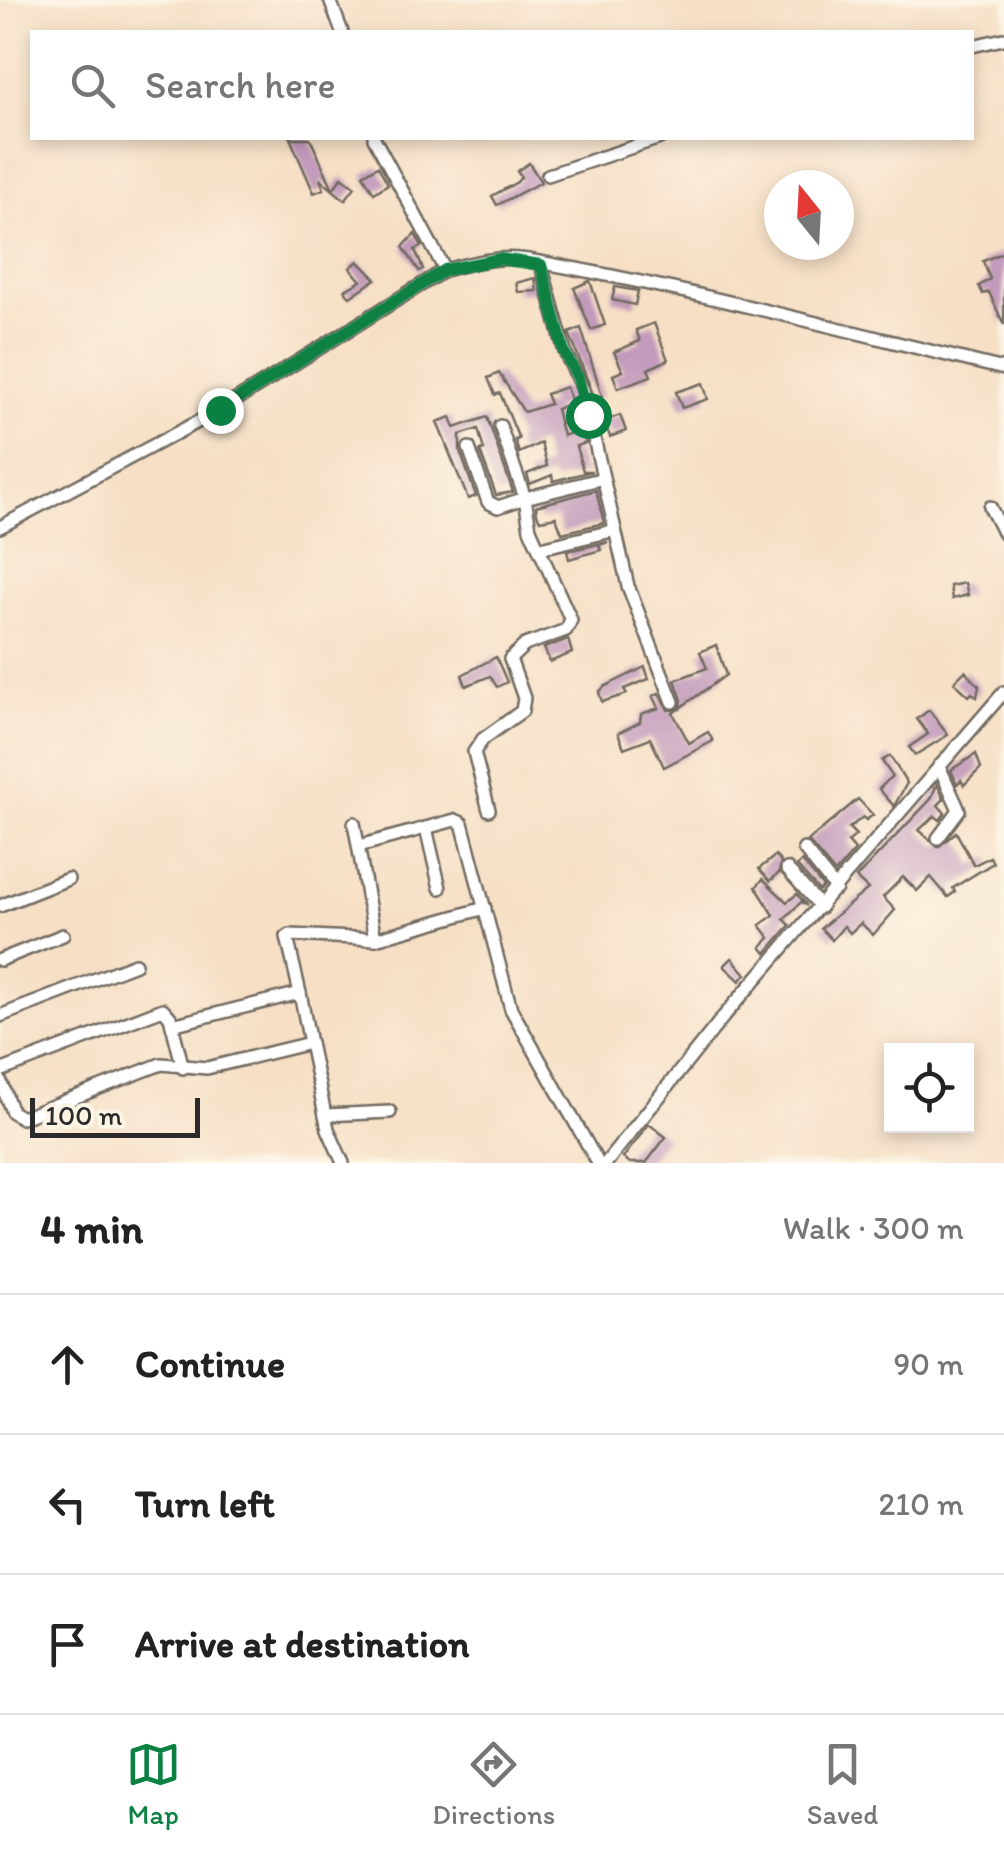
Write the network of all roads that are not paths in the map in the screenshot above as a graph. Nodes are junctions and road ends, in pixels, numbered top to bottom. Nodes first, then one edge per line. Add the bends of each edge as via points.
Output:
1 (330, 0) edge
2 (341, 30) edge
3 (1004, 40) edge
4 (974, 46) edge
5 (375, 140) edge
6 (654, 140) edge
7 (548, 174) dead end
8 (541, 265) junction
9 (445, 270) junction
10 (1004, 370) edge
11 (500, 426) dead end
12 (469, 448) dead end
13 (600, 480) junction
14 (524, 498) junction
15 (990, 507) dead end
16 (0, 528) edge
17 (612, 531) junction
18 (1004, 534) edge
19 (541, 548) junction
20 (1004, 692) edge
21 (673, 702) dead end
22 (939, 766) junction
23 (489, 810) dead end
24 (354, 823) dead end
25 (426, 828) junction
26 (938, 838) dead end
27 (359, 846) junction
28 (804, 849) dead end
29 (787, 870) dead end
30 (68, 880) dead end
31 (440, 888) dead end
32 (836, 889) junction
33 (0, 906) edge
34 (821, 907) junction
35 (484, 908) junction
36 (63, 936) dead end
37 (375, 939) junction
38 (0, 960) edge
39 (135, 964) dead end
40 (300, 993) junction
41 (0, 1016) edge
42 (172, 1025) junction
43 (310, 1043) junction
44 (183, 1068) junction
45 (0, 1071) edge
46 (2, 1089) edge
47 (390, 1112) dead end
48 (325, 1115) junction
49 (343, 1163) edge
50 (598, 1163) edge
51 (606, 1163) edge

1 - 2 street
3 - 4 street
5 - 9 street
6 - 7 street
8 - 9 street via 500,259
8 - 10 street
8 - 13 street via 564,352 582,390
9 - 16 street via 220,410
11 - 14 street
12 - 14 street via 488,502 498,507
13 - 14 street
13 - 17 street
14 - 19 street
15 - 18 street
17 - 19 street
17 - 21 street
19 - 23 street via 570,627 525,645 510,660 522,711 474,752
20 - 22 street
22 - 26 street via 959,810
22 - 32 street
24 - 27 street
25 - 27 street
25 - 31 street
25 - 35 street via 462,823
27 - 37 street
28 - 32 street
29 - 34 street
30 - 33 street
32 - 34 street
34 - 51 street
35 - 37 street
35 - 50 street via 511,1009
36 - 38 street
37 - 40 street via 287,937
39 - 41 street
40 - 42 street
40 - 43 street
42 - 44 street
42 - 45 street via 163,1009
43 - 44 street
43 - 48 street
44 - 46 street via 161,1064 22,1118
47 - 48 street
48 - 49 street

